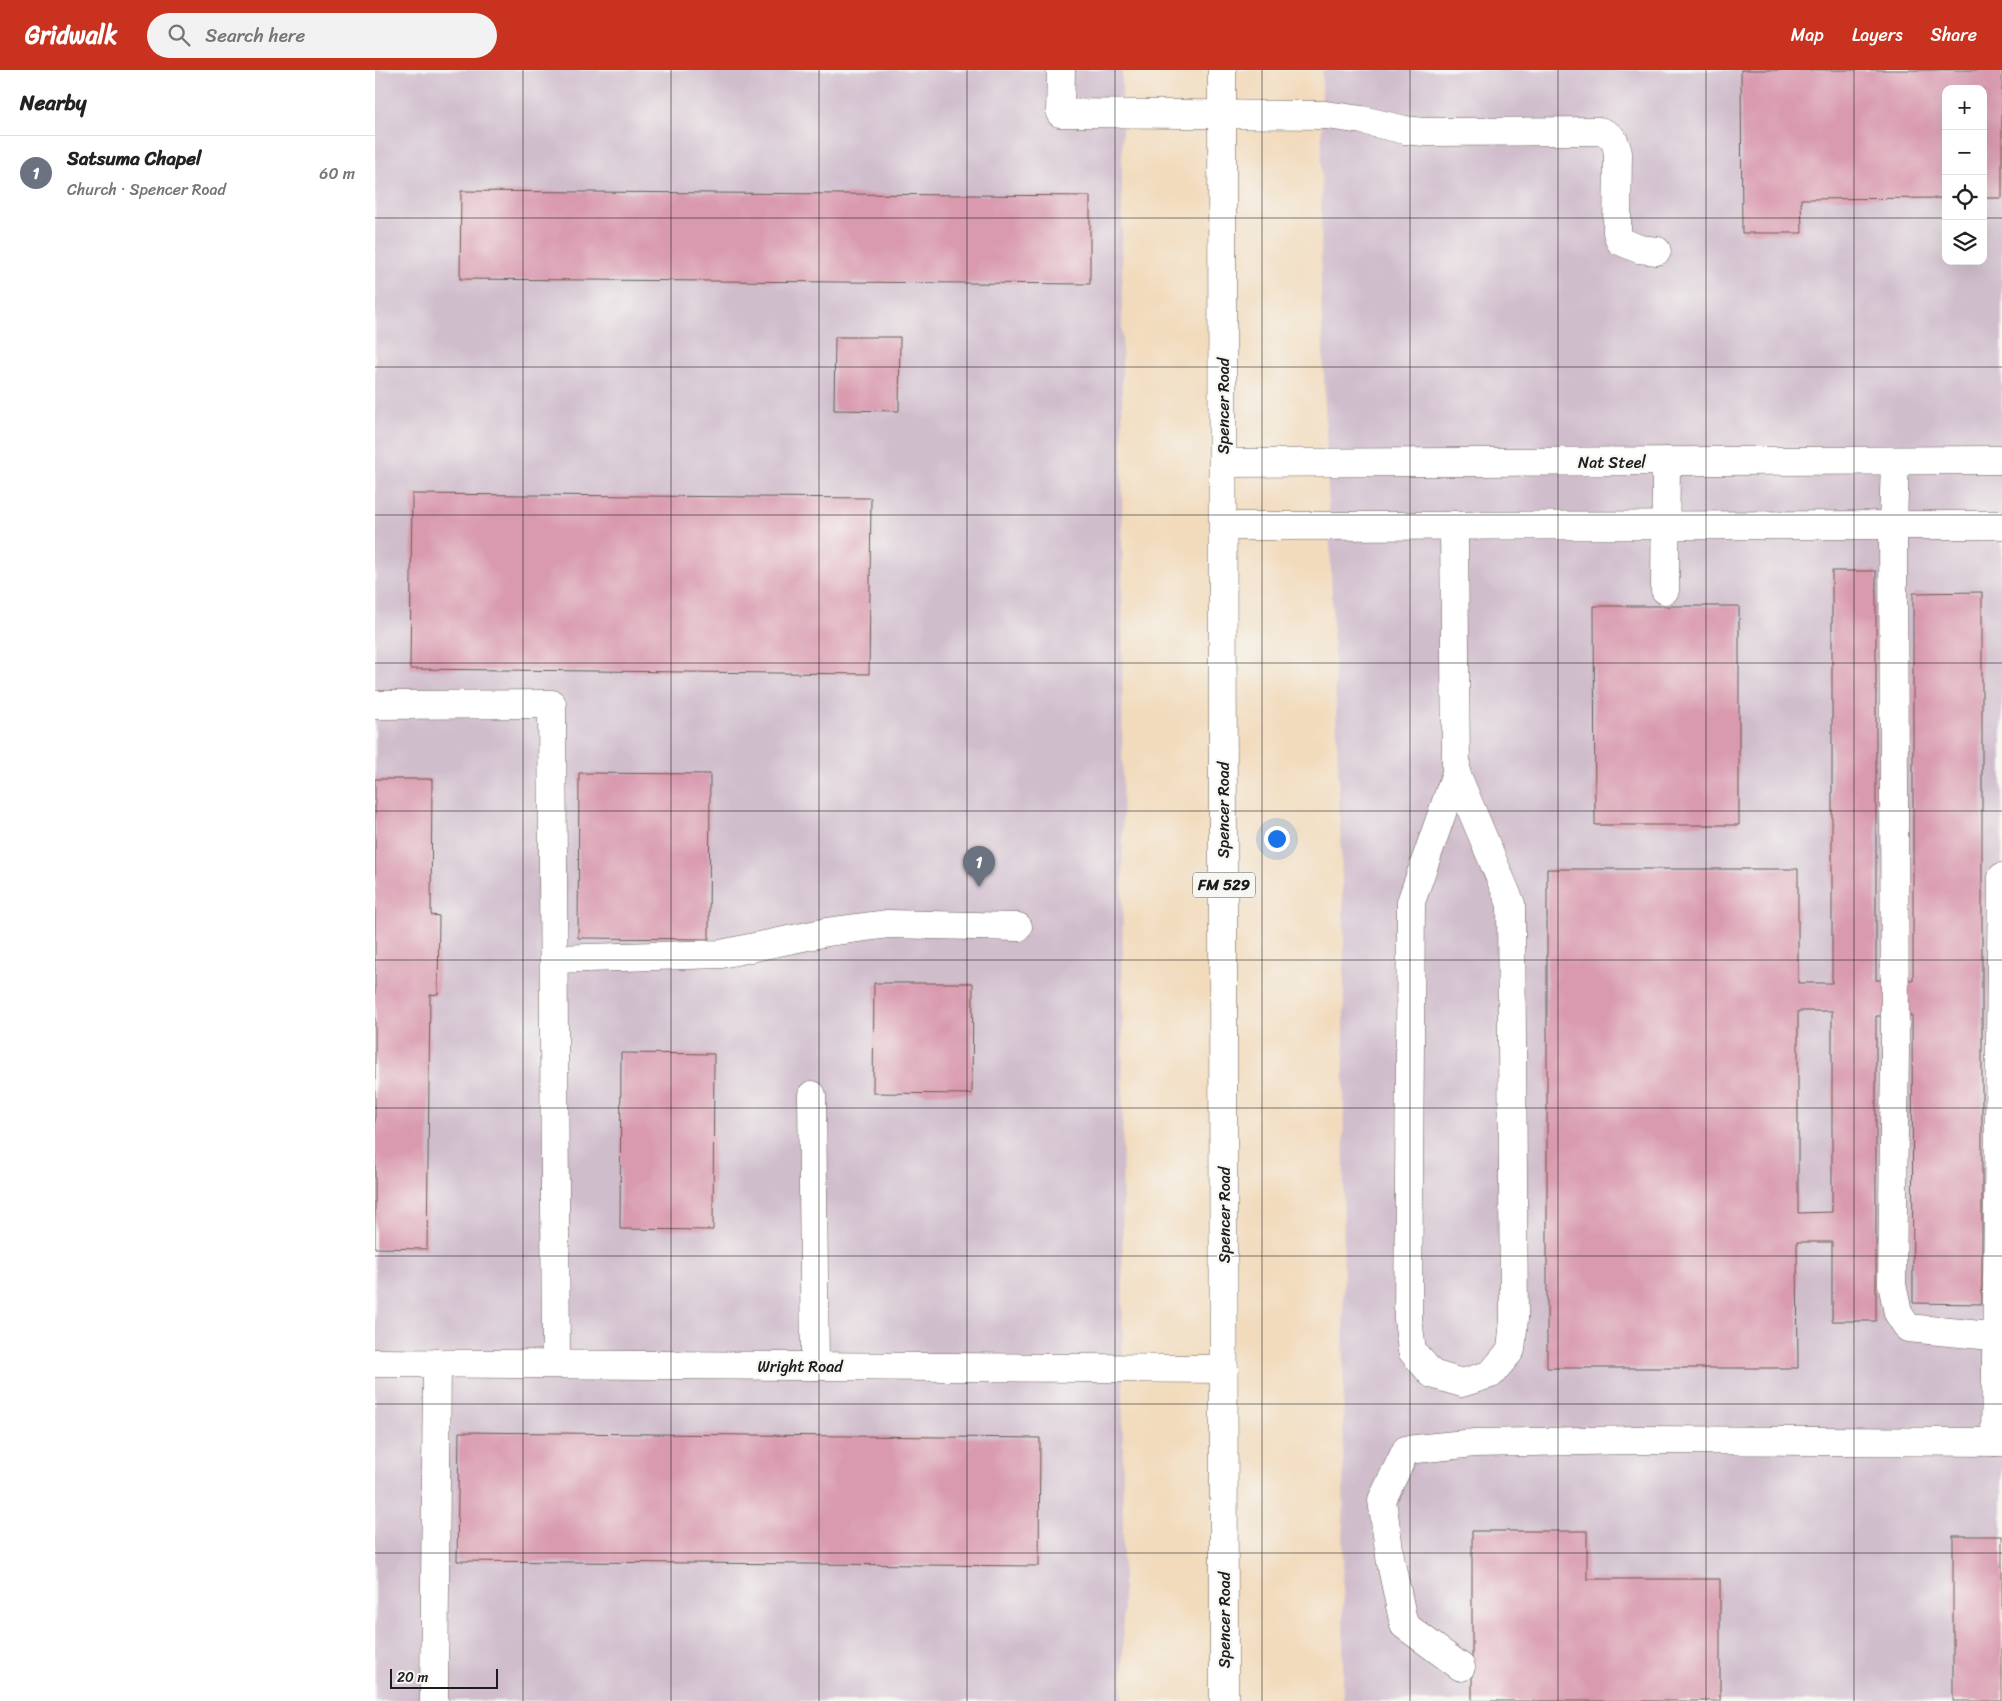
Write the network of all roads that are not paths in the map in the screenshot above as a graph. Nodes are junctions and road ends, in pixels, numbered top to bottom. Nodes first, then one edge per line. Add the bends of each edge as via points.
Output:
1 (1061, 70) edge
2 (1222, 70) edge
3 (1223, 116) junction
4 (1657, 251) dead end
5 (2002, 460) edge
6 (1666, 461) junction
7 (1895, 461) junction
8 (1223, 463) junction
9 (1893, 525) junction
10 (2002, 525) edge
11 (1223, 526) junction
12 (1454, 526) junction
13 (1665, 526) junction
14 (1665, 590) dead end
15 (375, 705) edge
16 (1456, 773) junction
17 (2002, 877) edge
18 (1018, 927) dead end
19 (554, 959) junction
20 (812, 1095) dead end
21 (1998, 1337) edge
22 (375, 1363) edge
23 (437, 1363) junction
24 (556, 1364) junction
25 (815, 1366) junction
26 (1224, 1369) junction
27 (1998, 1442) edge
28 (1461, 1666) dead end
29 (434, 1701) edge
30 (1224, 1701) edge

1 - 3 main road via 1060,113
2 - 3 main road, Spencer Road / FM 529
3 - 4 main road via 1326,116 1424,132 1599,131 1610,134 1618,153 1617,232 1620,241 1639,249
3 - 8 main road, Spencer Road / FM 529
5 - 7 main road, Nat Steel
6 - 7 main road, Nat Steel
6 - 8 main road, Nat Steel
6 - 13 main road
7 - 9 main road
8 - 11 main road, Spencer Road / FM 529
9 - 10 main road
9 - 13 main road
9 - 21 main road via 1895,1050 1892,1284 1898,1312 1908,1328
11 - 12 main road
11 - 26 main road, Spencer Road / FM 529
12 - 13 main road
12 - 16 main road
13 - 14 main road
15 - 19 main road via 552,704
16 - 16 main road via 1411,902 1408,1320 1412,1351 1432,1374 1462,1383 1491,1374 1511,1350 1514,1319 1511,904
17 - 21 main road
18 - 19 main road via 888,924 827,932 721,954
19 - 24 main road
20 - 25 main road
21 - 27 main road
22 - 23 main road, Wright Road
23 - 24 main road, Wright Road
23 - 29 main road
24 - 25 main road, Wright Road
25 - 26 main road, Wright Road
26 - 30 main road, Spencer Road / FM 529
27 - 28 main road via 1636,1440 1475,1443 1406,1450 1382,1500 1404,1625

